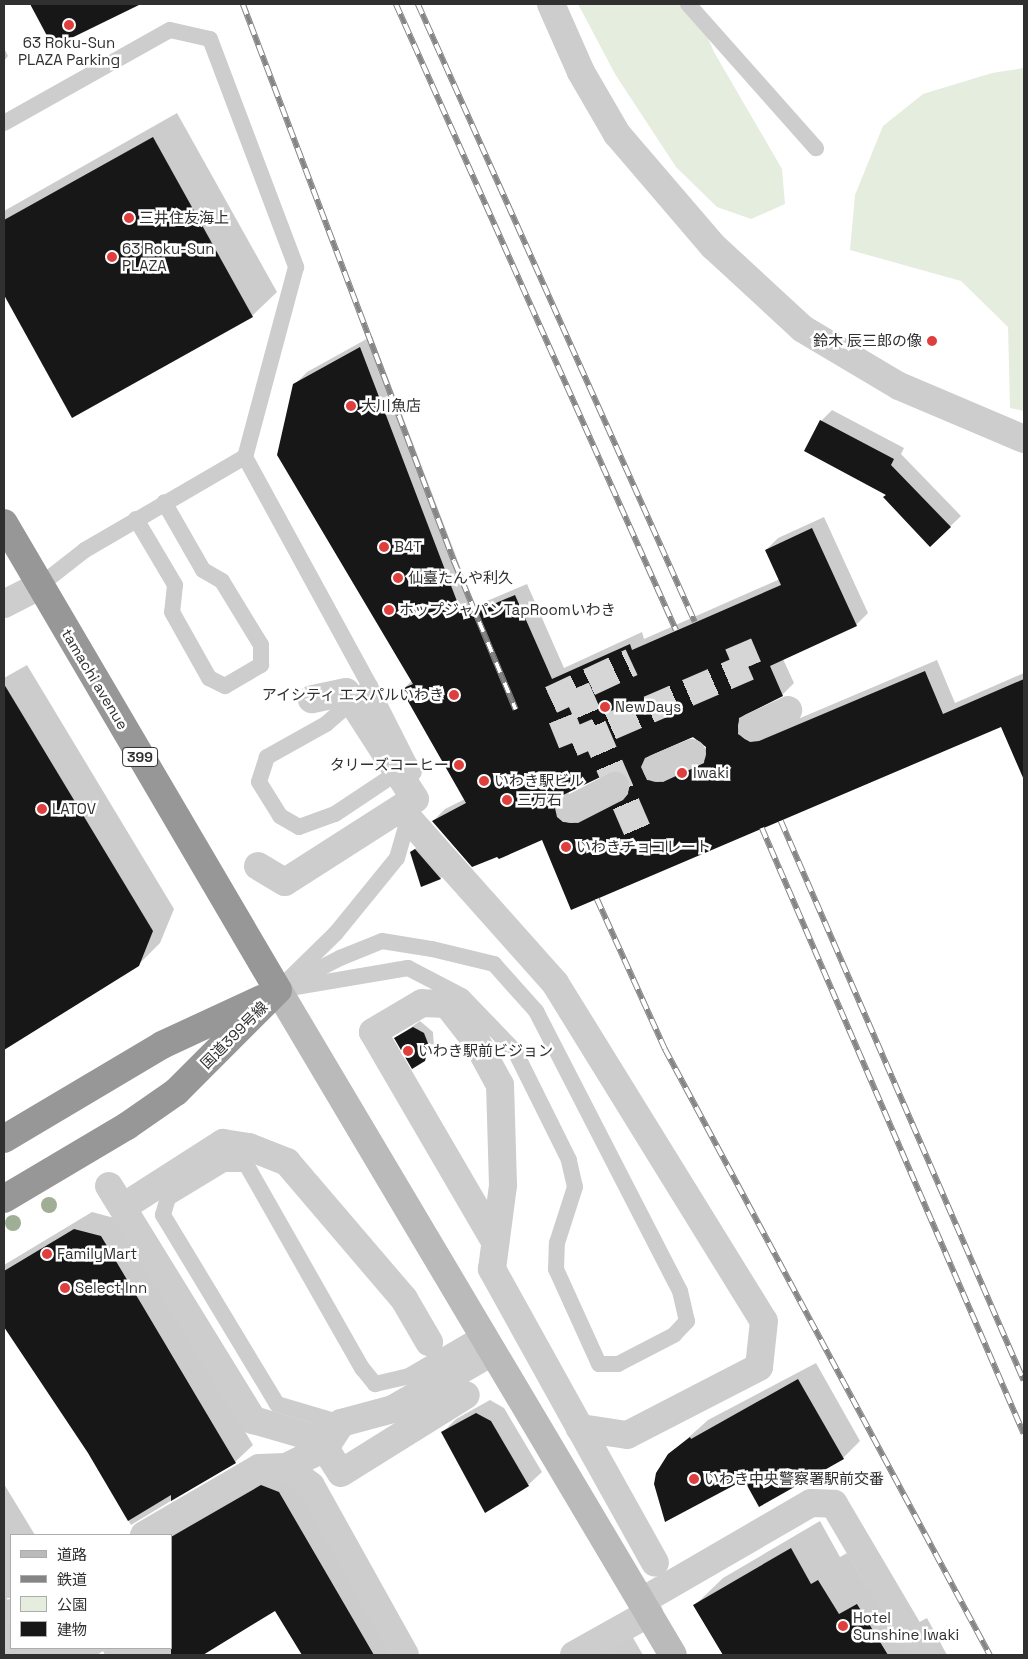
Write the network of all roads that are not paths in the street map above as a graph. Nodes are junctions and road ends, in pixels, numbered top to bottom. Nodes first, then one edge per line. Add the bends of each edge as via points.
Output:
1 (551, 4) edge
2 (688, 4) edge
3 (4, 123) edge
4 (816, 148) dead end
5 (1024, 439) edge
6 (245, 457) junction
7 (164, 502) junction
8 (136, 519) junction
9 (4, 523) edge
10 (39, 586) junction
11 (4, 604) edge
12 (370, 686) junction
13 (312, 699) dead end
14 (788, 710) dead end
15 (752, 727) dead end
16 (692, 753) dead end
17 (410, 764) junction
18 (658, 768) dead end
19 (615, 786) dead end
20 (570, 809) dead end
21 (404, 814) junction
22 (258, 866) dead end
23 (278, 990) junction
24 (4, 1139) edge
25 (4, 1199) edge
26 (495, 1242) junction
27 (429, 1342) dead end
28 (487, 1342) junction
29 (466, 1395) dead end
30 (341, 1423) junction
31 (580, 1428) junction
32 (325, 1448) junction
33 (286, 1467) junction
34 (146, 1534) edge
35 (655, 1563) dead end
36 (646, 1607) junction
37 (405, 1655) edge
38 (574, 1655) edge
39 (673, 1655) edge
40 (923, 1655) edge

1 - 5 street via 581,72 617,134 713,246 796,323 899,386
2 - 4 lane
3 - 6 lane via 170,30 210,38 296,267
6 - 7 lane
6 - 12 lane
7 - 8 lane
7 - 8 lane via 202,570 222,581 261,645 261,665 225,686 208,678 172,612 175,585
8 - 10 lane via 85,550
9 - 10 highway, tamachi avenue / 399
10 - 11 street
10 - 23 highway, tamachi avenue / 399
12 - 17 lane
12 - 17 lane via 326,724 266,757 259,782 280,816 299,827 335,814
13 - 21 street via 346,692 414,799
14 - 15 street
16 - 18 street
17 - 21 lane via 419,783
19 - 20 street
21 - 22 street via 286,882
21 - 23 lane via 397,858 336,933
21 - 31 street via 555,982 764,1321 759,1367 627,1435
23 - 23 lane via 340,958 382,942 432,948 494,964 536,1011 680,1291 687,1321 674,1335 618,1364 599,1364 556,1268 557,1243 575,1187 570,1160 515,1051 462,996 408,968
23 - 24 highway, 国道399号線 via 162,1045
23 - 25 highway, 国道399号線 via 176,1092
23 - 28 street
26 - 26 street via 373,1032 422,1003 447,1004 476,1041 500,1085 503,1185
26 - 31 street via 492,1269
27 - 32 street via 404,1299 287,1162 249,1147 223,1143 116,1196 253,1420 319,1439
28 - 30 street via 393,1409
28 - 30 lane via 408,1376 375,1384 362,1368 246,1164 224,1164 168,1198 163,1215 277,1404
28 - 36 street
29 - 32 street via 341,1474
30 - 32 street
31 - 35 street
32 - 33 street
33 - 34 street via 259,1468
33 - 37 street via 311,1486
36 - 38 street
36 - 39 street
36 - 40 street via 811,1503 834,1504

